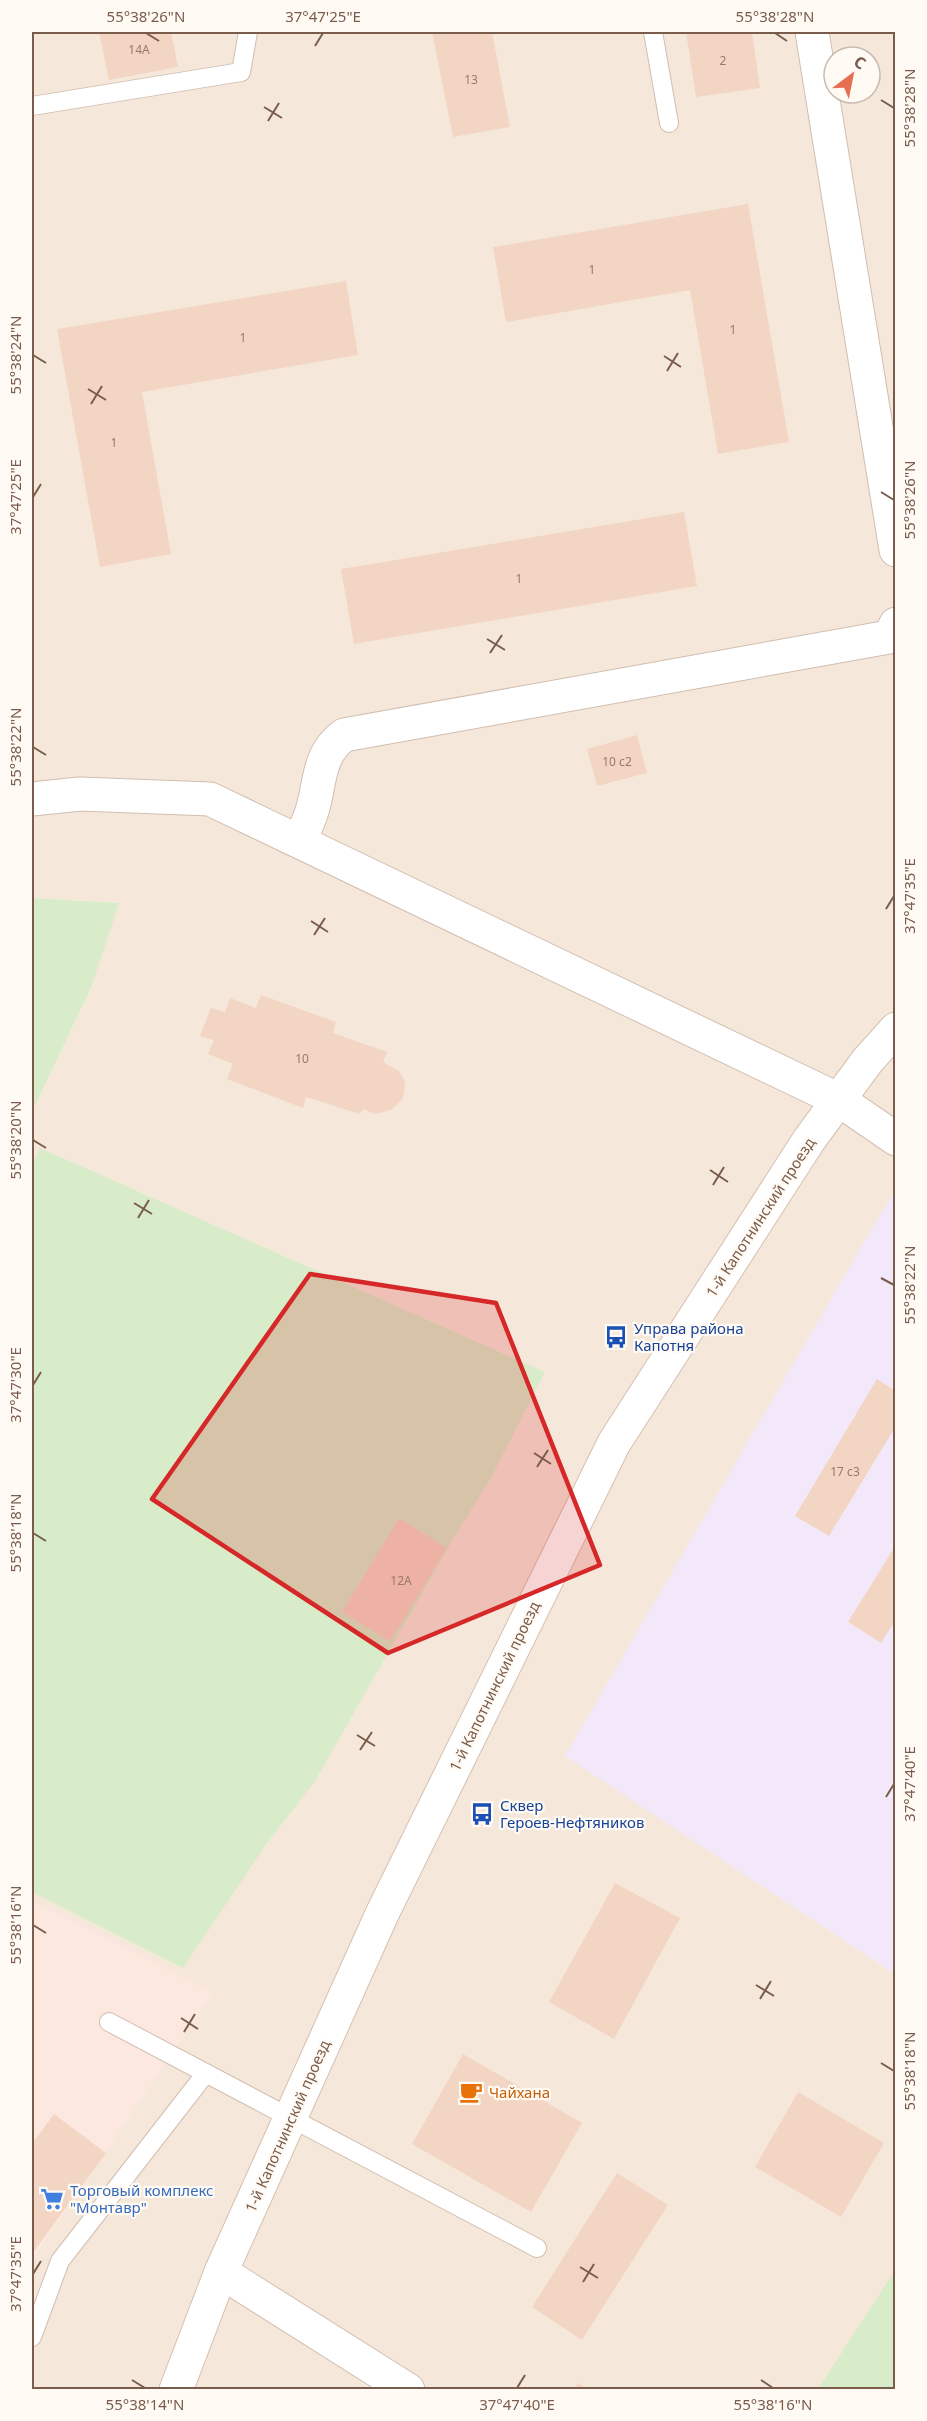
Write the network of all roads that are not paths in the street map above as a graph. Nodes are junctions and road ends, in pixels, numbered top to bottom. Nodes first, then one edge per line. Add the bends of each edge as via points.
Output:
1 (248, 32) edge
2 (653, 32) edge
3 (812, 32) edge
4 (32, 106) edge
5 (669, 123) dead end
6 (890, 475) edge
7 (896, 550) edge
8 (896, 624) edge
9 (32, 798) edge
10 (299, 842) junction
11 (896, 1029) edge
12 (839, 1100) junction
13 (896, 1139) edge
14 (110, 2022) dead end
15 (206, 2073) junction
16 (290, 2118) junction
17 (537, 2248) dead end
18 (221, 2272) junction
19 (32, 2337) edge
20 (176, 2390) edge
21 (408, 2390) edge

1 - 4 lane via 242,72
2 - 5 lane
3 - 6 street
6 - 7 street
8 - 10 street via 889,637 344,735 325,755 312,811
9 - 10 street via 80,794 210,799
10 - 12 street
11 - 12 street, 1-й Капотнинский проезд
12 - 13 street
12 - 16 street, 1-й Капотнинский проезд via 798,1157 614,1443 382,1914
14 - 15 lane
15 - 16 lane
15 - 19 lane via 60,2261
16 - 17 lane
16 - 18 street, 1-й Капотнинский проезд
18 - 20 street, 1-й Капотнинский проезд
18 - 21 street

